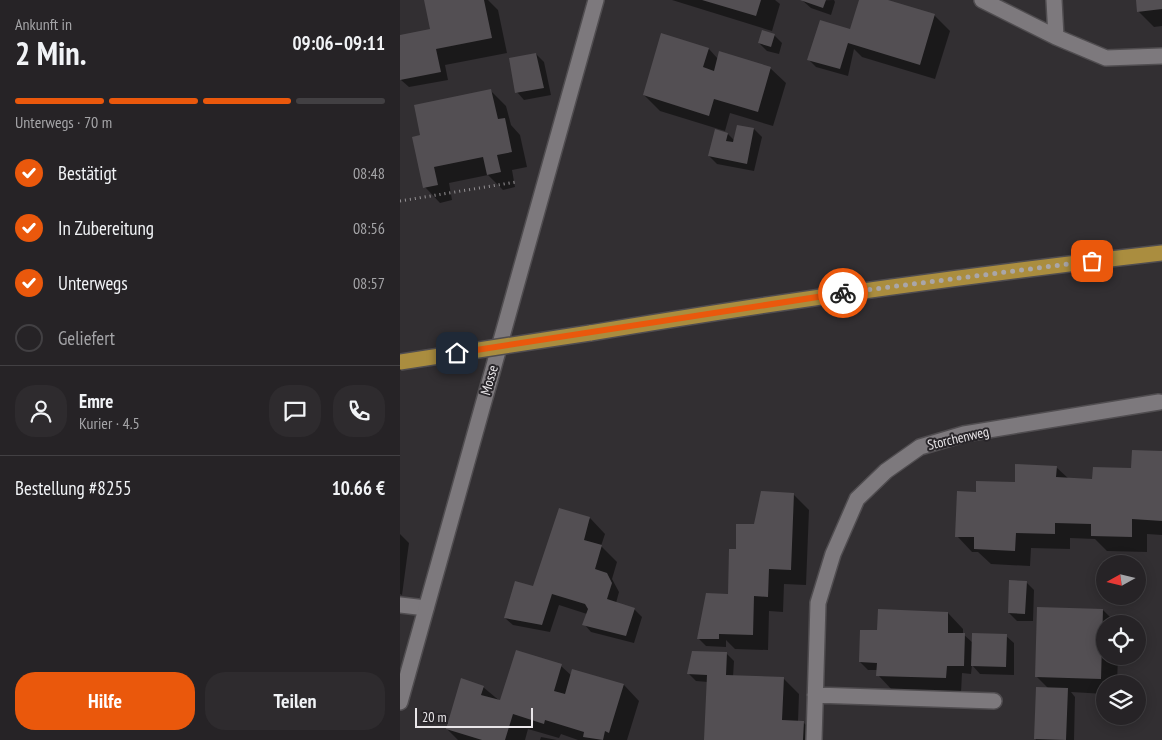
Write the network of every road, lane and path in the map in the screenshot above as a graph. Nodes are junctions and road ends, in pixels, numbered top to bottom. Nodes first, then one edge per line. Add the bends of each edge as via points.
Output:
1 (596, 0) edge
2 (982, 0) edge
3 (1054, 0) edge
4 (1056, 37) junction
5 (1162, 56) edge
6 (546, 178) junction
7 (400, 201) edge
8 (1162, 253) edge
9 (400, 362) edge
10 (1159, 402) dead end
11 (400, 605) edge
12 (426, 608) junction
13 (815, 695) junction
14 (994, 700) dead end
15 (400, 702) edge
16 (814, 740) edge

1 - 6 street, Mosse
2 - 4 street
3 - 4 street
4 - 5 street via 1106,58
6 - 7 path
6 - 12 street, Mosse
8 - 9 main road, bridge via 779,302
10 - 13 street, Storchenweg via 964,434 920,447 886,471 857,499 833,554 818,603
11 - 12 street
12 - 15 street, Mosse
13 - 14 street
13 - 16 street, Storchenweg

